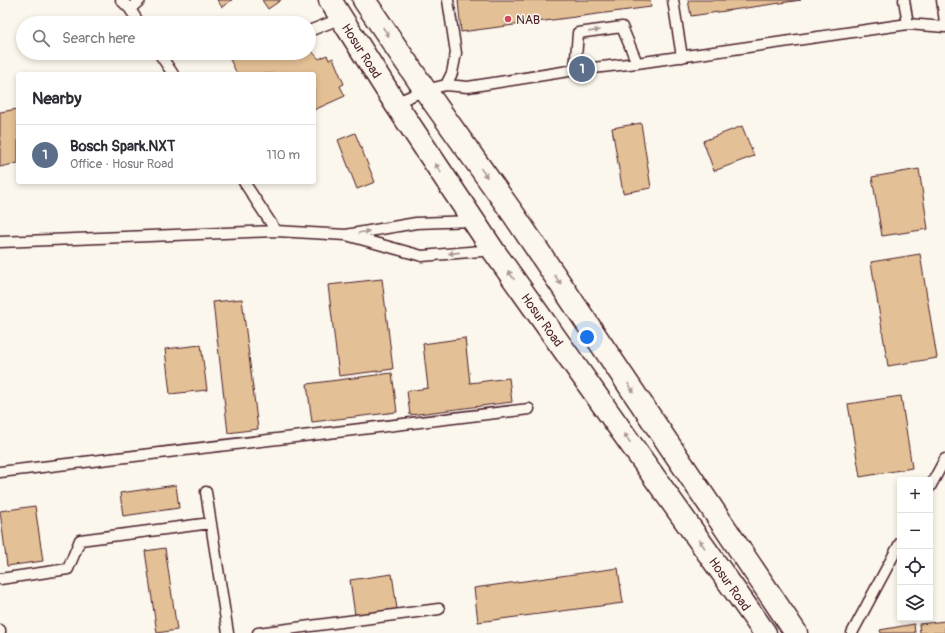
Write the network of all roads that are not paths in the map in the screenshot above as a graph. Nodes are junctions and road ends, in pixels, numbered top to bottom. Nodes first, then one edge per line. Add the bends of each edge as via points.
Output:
1 (121, 0) edge
2 (140, 0) edge
3 (330, 0) edge
4 (364, 0) edge
5 (448, 0) edge
6 (674, 0) edge
7 (904, 0) edge
8 (942, 0) edge
9 (130, 9) junction
10 (134, 16) edge
11 (342, 18) junction
12 (945, 22) edge
13 (908, 24) junction
14 (945, 27) edge
15 (316, 28) edge
16 (682, 57) junction
17 (164, 60) edge
18 (637, 63) junction
19 (575, 70) junction
20 (172, 72) edge
21 (446, 85) junction
22 (425, 90) junction
23 (395, 103) junction
24 (245, 184) edge
25 (473, 221) junction
26 (276, 232) junction
27 (346, 235) junction
28 (0, 242) edge
29 (493, 250) junction
30 (529, 409) dead end
31 (945, 460) edge
32 (0, 472) edge
33 (933, 482) edge
34 (206, 492) dead end
35 (211, 523) junction
36 (897, 549) edge
37 (0, 579) edge
38 (439, 609) dead end
39 (0, 630) edge
40 (0, 633) edge
41 (228, 633) edge
42 (258, 633) edge
43 (765, 633) edge
44 (796, 633) edge
45 (852, 633) edge

1 - 9 lane
2 - 9 lane
3 - 11 main road, Hosur Road
4 -> 22 main road, Hosur Road
5 - 21 lane via 456,53 452,73
6 - 16 lane
7 - 13 lane
8 - 12 lane
9 - 10 lane
11 - 15 lane
11 - 23 main road, Hosur Road
13 - 14 lane
13 - 16 lane
16 - 18 lane
17 - 20 lane
18 - 19 lane
19 -> 18 lane via 578,33 622,27
19 - 21 lane via 468,87
21 - 22 lane
22 - 23 lane
22 -> 44 main road, Hosur Road via 514,215
25 -> 23 main road, Hosur Road
24 - 26 lane
27 -> 25 lane via 416,223
25 - 29 main road, Hosur Road
26 - 27 lane
26 - 28 lane
29 -> 27 lane via 422,256
43 -> 29 main road, Hosur Road
30 - 32 lane
31 - 33 lane
34 - 35 lane
35 - 37 lane via 80,540 68,569
35 - 41 lane
36 - 45 lane
38 - 42 lane
39 - 40 lane

